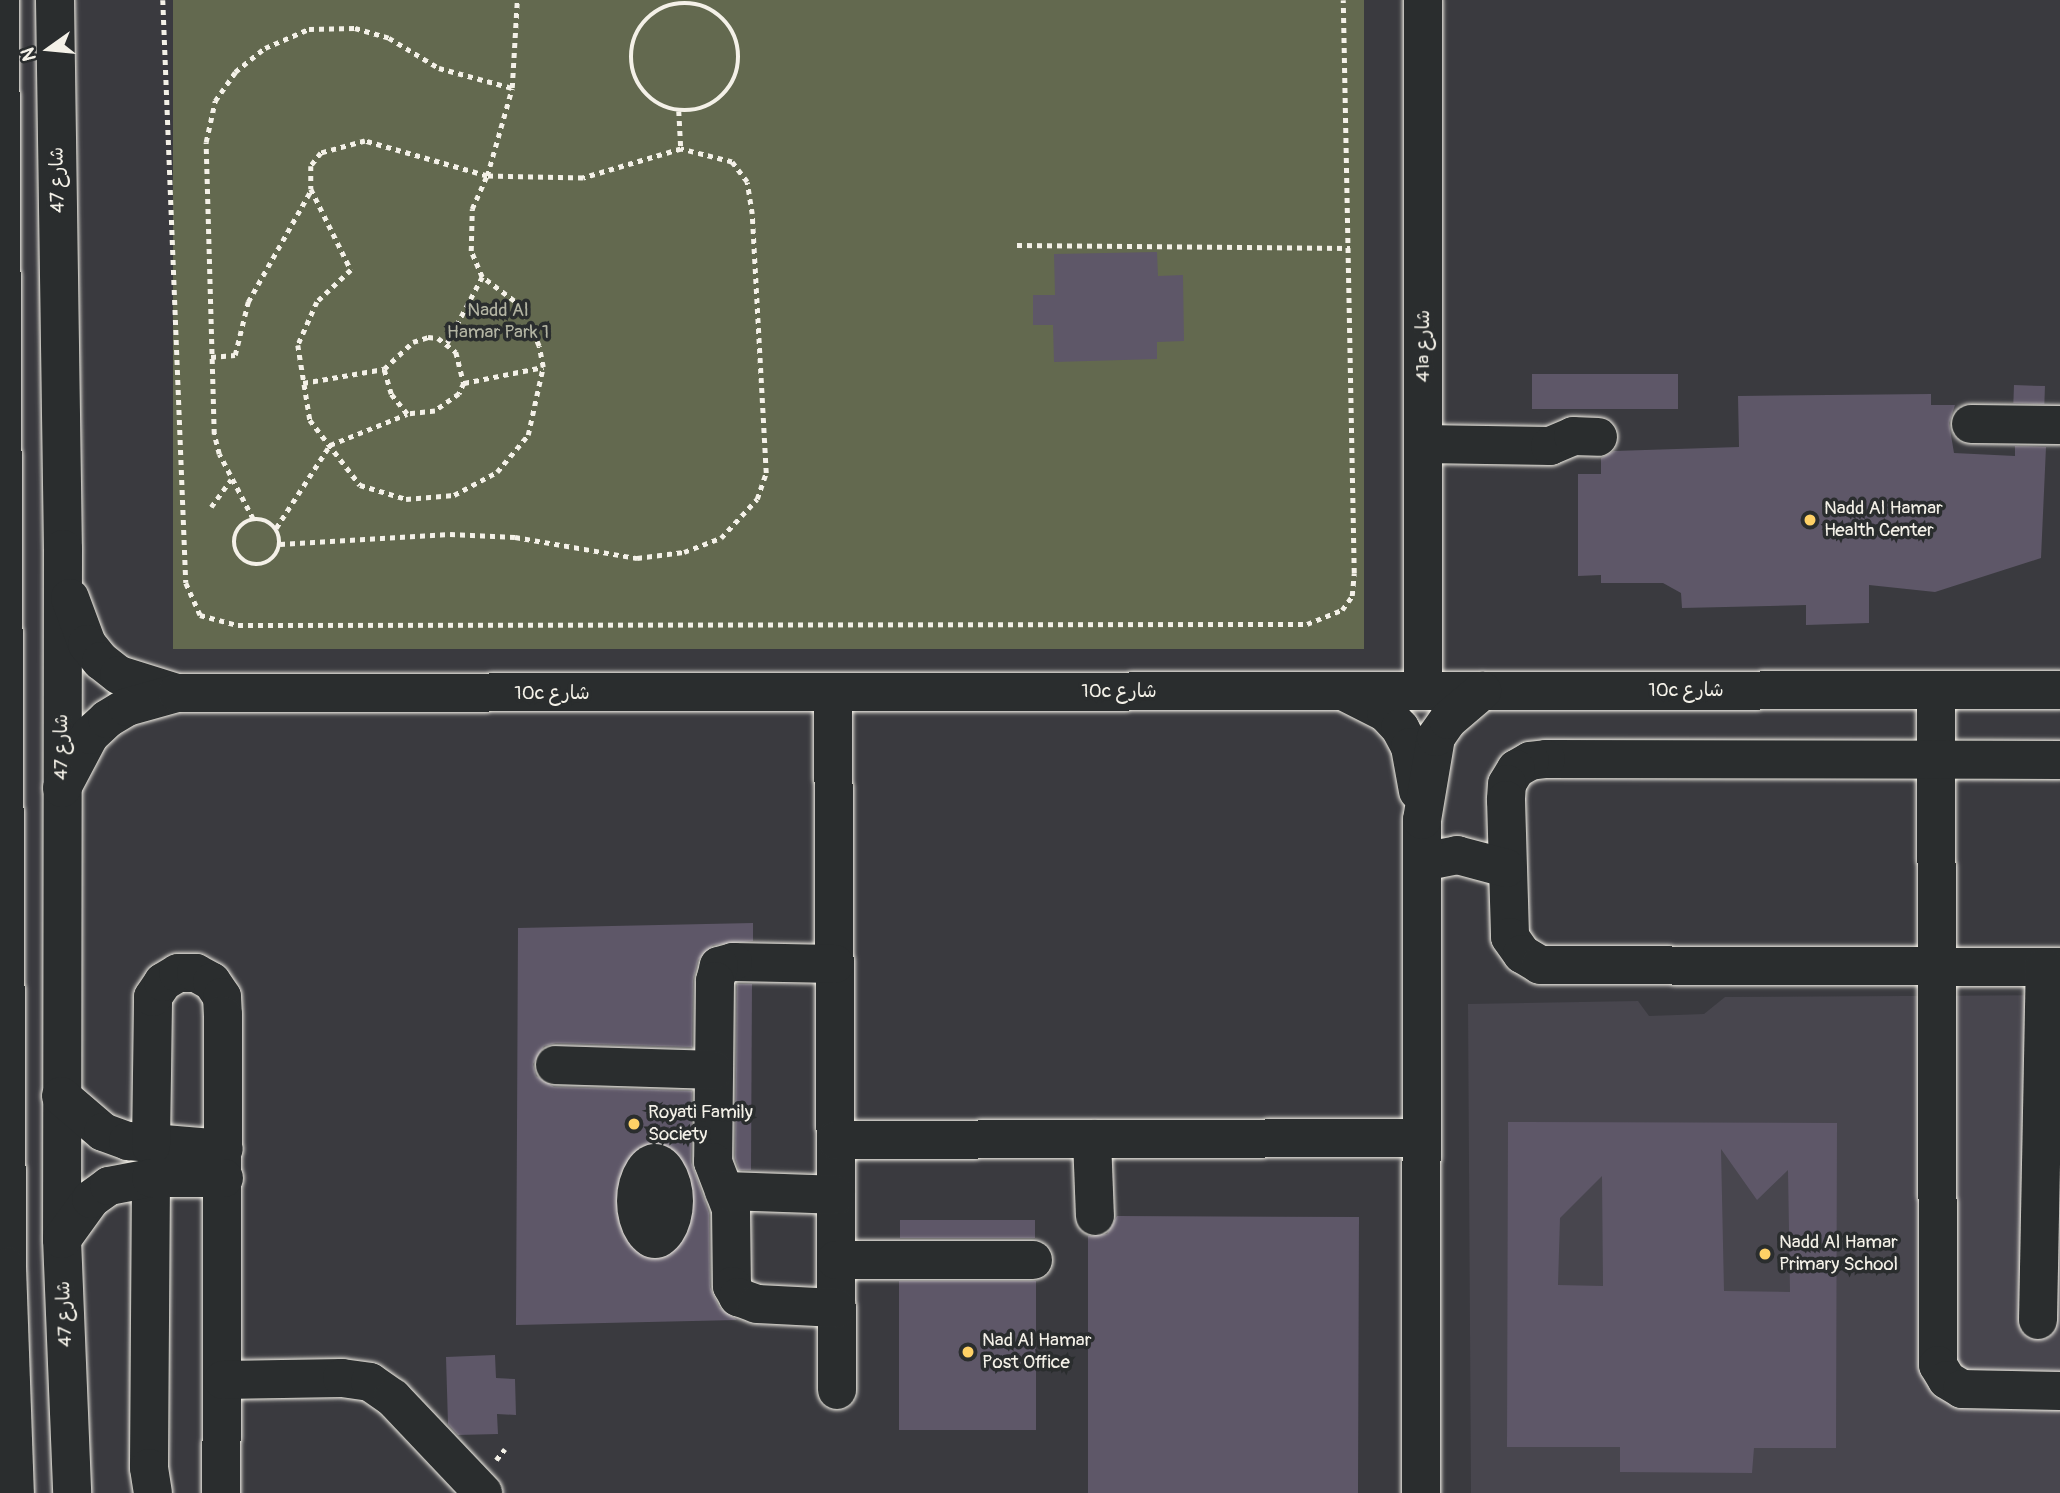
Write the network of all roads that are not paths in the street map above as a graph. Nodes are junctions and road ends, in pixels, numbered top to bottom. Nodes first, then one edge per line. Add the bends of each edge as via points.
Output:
1 (0, 0) edge
2 (55, 0) edge
3 (1423, 0) edge
4 (1972, 424) dead end
5 (2060, 425) edge
6 (1424, 432) junction
7 (1585, 437) dead end
8 (62, 574) junction
9 (1340, 690) junction
10 (2060, 690) edge
11 (1423, 691) junction
12 (1482, 691) junction
13 (1936, 691) junction
14 (177, 693) junction
15 (833, 694) junction
16 (1936, 759) junction
17 (2060, 760) edge
18 (62, 788) junction
19 (1422, 820) junction
20 (1422, 862) junction
21 (1506, 868) junction
22 (1936, 963) junction
23 (835, 964) junction
24 (2052, 967) edge
25 (555, 1065) dead end
26 (714, 1070) junction
27 (61, 1096) junction
28 (1420, 1138) junction
29 (1092, 1139) junction
30 (836, 1140) junction
31 (151, 1162) junction
32 (224, 1163) junction
33 (660, 1170) dead end
34 (718, 1176) junction
35 (836, 1195) junction
36 (1095, 1216) dead end
37 (62, 1239) junction
38 (836, 1260) junction
39 (1033, 1260) dead end
40 (3, 1273) edge
41 (837, 1308) junction
42 (2038, 1321) dead end
43 (223, 1380) junction
44 (837, 1391) dead end
45 (2060, 1391) edge
46 (15, 1493) edge
47 (72, 1493) edge
48 (153, 1493) edge
49 (221, 1493) edge
50 (483, 1493) edge
51 (1422, 1493) edge

1 - 40 street
2 - 8 street, شارع 47
3 - 6 street, 41a شارع
4 - 5 street
6 - 7 street via 1550,446
6 - 11 street, 41a شارع
8 - 14 street, 10c شارع via 77,623 101,662 120,675
8 - 18 street, شارع 47
9 - 11 street, 10c شارع
9 - 15 street, 10c شارع
9 - 19 street via 1386,713 1401,728 1410,747
10 - 13 street, 10c شارع
11 - 12 street, 10c شارع
12 - 13 street, 10c شارع
12 - 19 street via 1447,720 1436,737
13 - 16 street
14 - 15 street, 10c شارع
14 - 18 street, 10c شارع via 127,707 107,719 90,735
15 - 23 street
16 - 17 street
16 - 21 street via 1530,761 1516,769 1507,784
16 - 22 street
18 - 27 street, شارع 47
19 - 20 street
20 - 21 street via 1457,855
20 - 28 street
21 - 22 street via 1510,937 1521,954 1539,965
22 - 24 street
22 - 45 street via 1938,1365 1947,1380 1962,1389
23 - 26 street via 733,962 719,966
23 - 30 street
24 - 42 street
25 - 26 street
26 - 34 street
27 - 31 street via 103,1132
27 - 37 street, شارع 47
28 - 29 street
28 - 51 street
29 - 30 street
29 - 36 street
30 - 35 street
31 - 32 street
31 - 32 street via 153,997 163,982 178,973 196,973 212,982 222,997
31 - 37 street via 91,1199
31 - 48 street via 149,1468
32 - 43 street
33 - 34 street via 675,1162
34 - 35 street
34 - 41 street via 731,1209 732,1286 738,1297 757,1304
35 - 38 street
37 - 47 street, شارع 47
38 - 39 street
38 - 41 street
40 - 46 street
41 - 44 street
43 - 49 street
43 - 50 street via 342,1378 370,1382 393,1398

